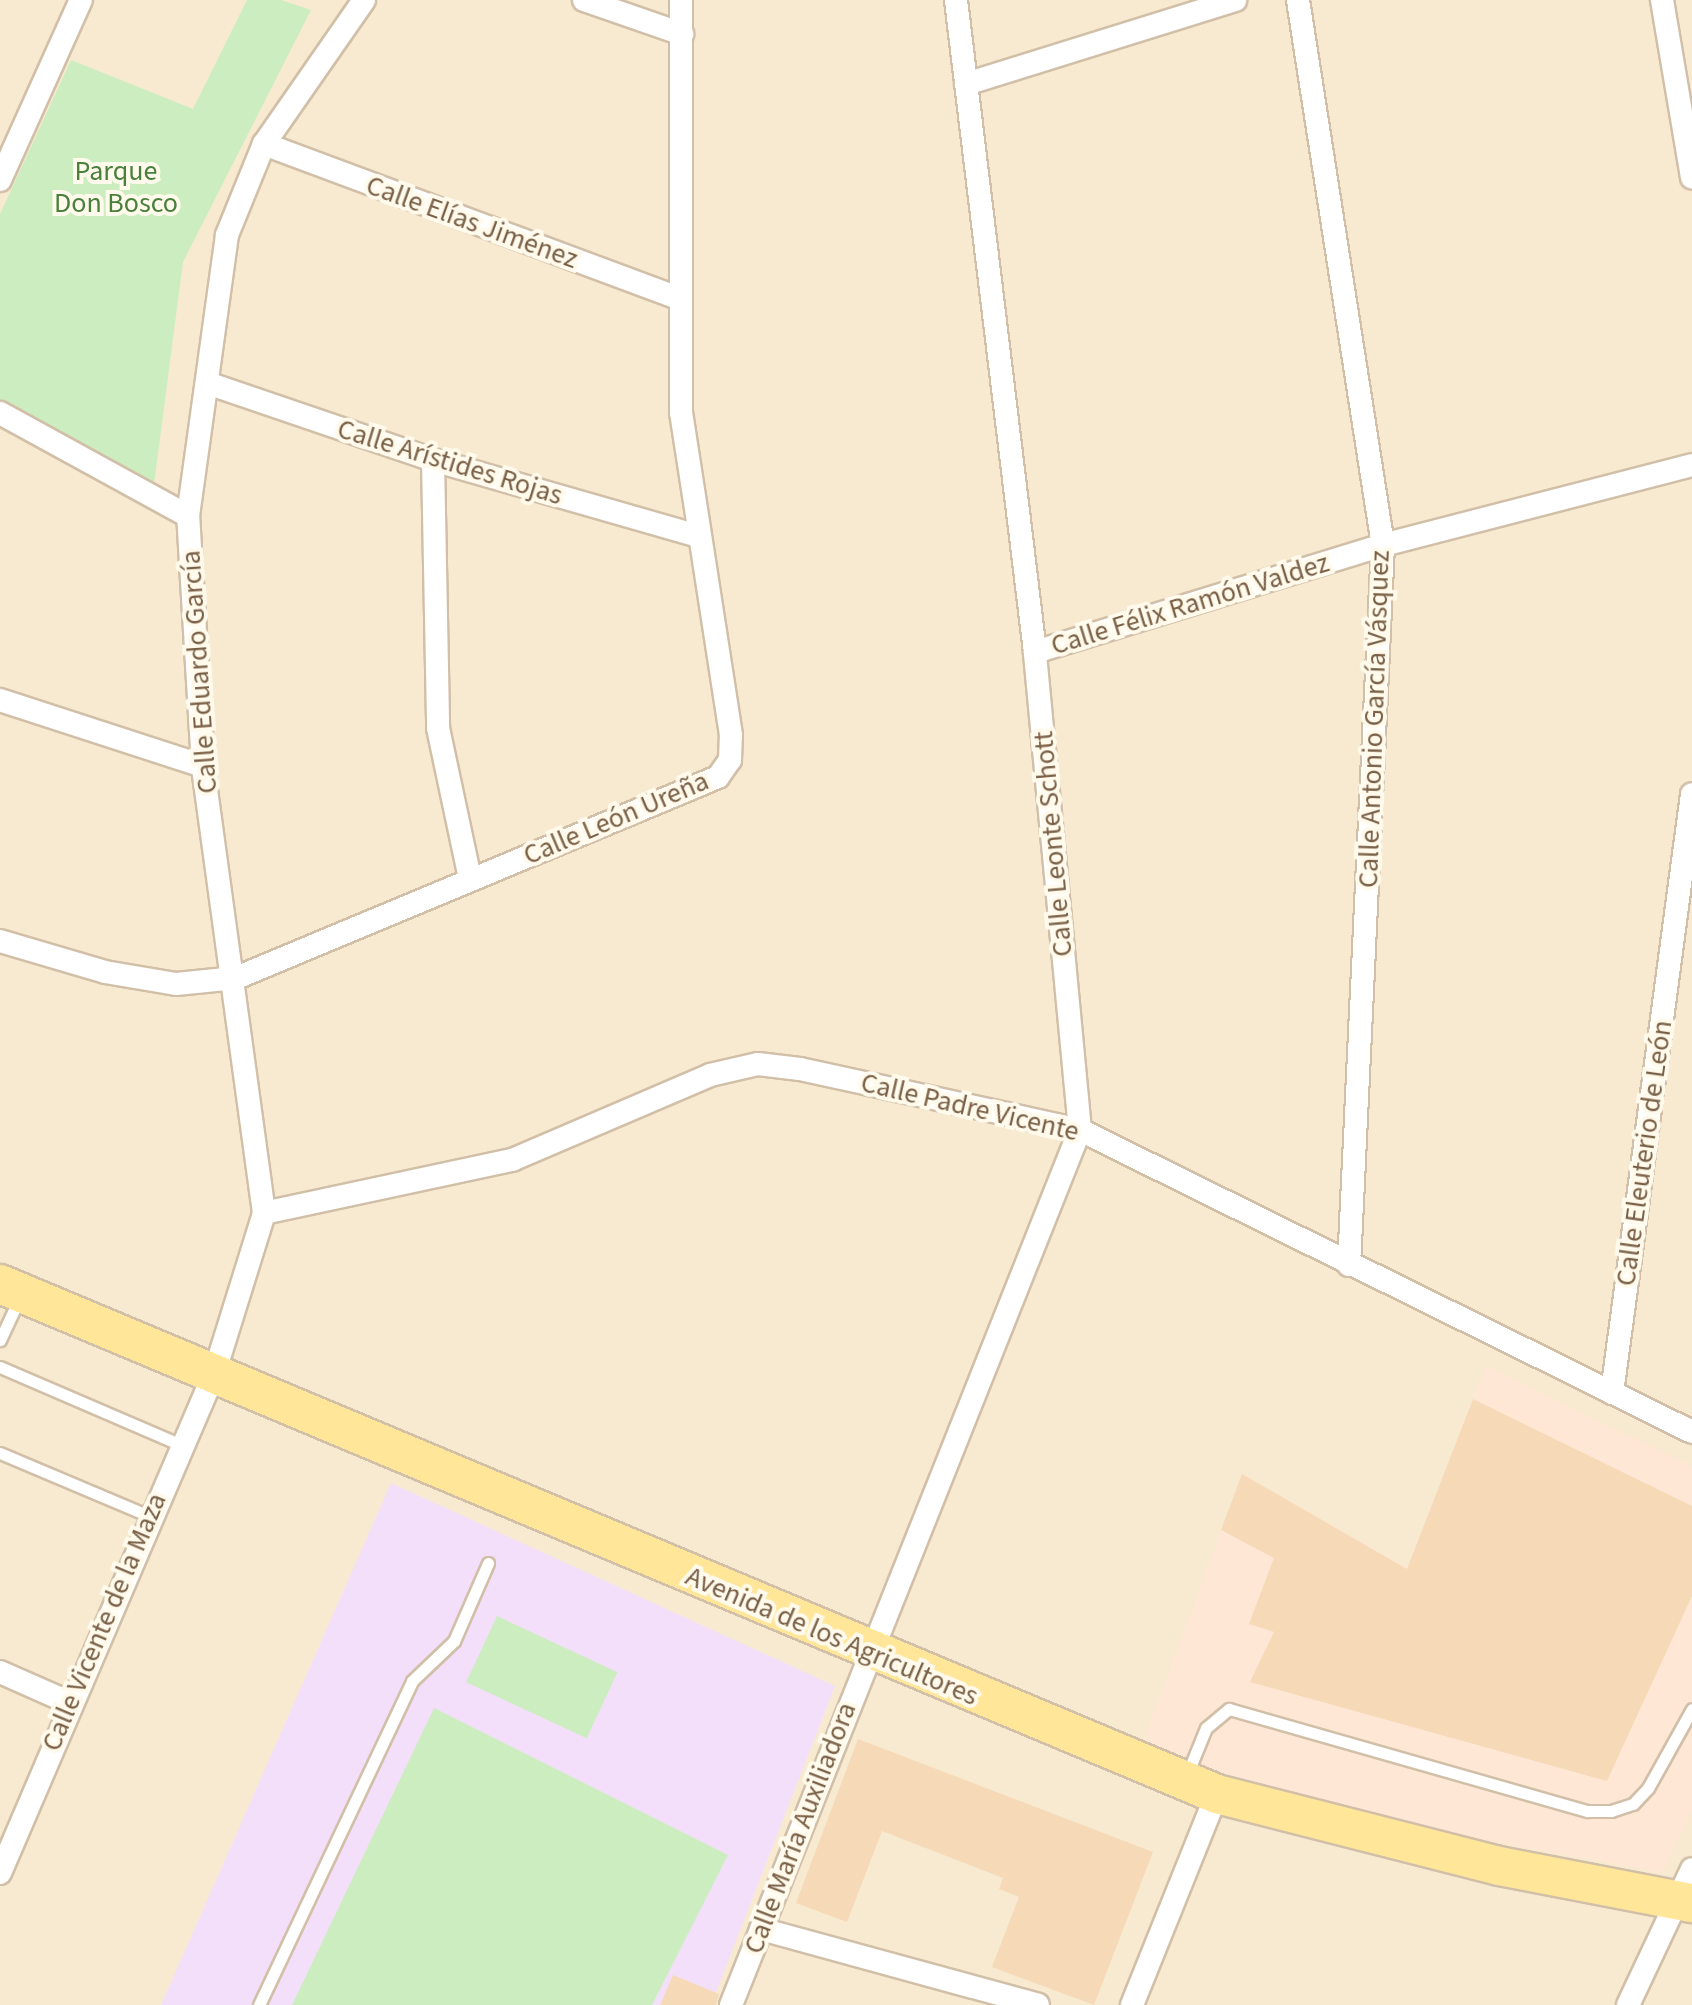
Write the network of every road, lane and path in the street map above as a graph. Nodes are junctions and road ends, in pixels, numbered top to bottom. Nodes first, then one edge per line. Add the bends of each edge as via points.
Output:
1 (80, 0) edge
2 (364, 0) edge
3 (584, 0) edge
4 (681, 0) edge
5 (956, 0) edge
6 (1235, 0) edge
7 (1298, 0) edge
8 (1662, 0) edge
9 (682, 34) junction
10 (966, 84) junction
11 (264, 144) junction
12 (1692, 177) edge
13 (0, 180) edge
14 (680, 299) junction
15 (207, 383) junction
16 (0, 414) edge
17 (433, 460) junction
18 (1692, 465) edge
19 (188, 516) junction
20 (695, 534) junction
21 (1383, 545) junction
22 (1035, 652) junction
23 (0, 700) edge
24 (203, 766) junction
25 (1692, 794) edge
26 (470, 878) junction
27 (0, 941) edge
28 (236, 978) junction
29 (1080, 1130) junction
30 (264, 1213) junction
31 (1349, 1265) junction
32 (11, 1288) edge
33 (0, 1340) edge
34 (0, 1367) edge
35 (214, 1374) junction
36 (1612, 1393) junction
37 (1692, 1432) edge
38 (182, 1446) junction
39 (0, 1453) edge
40 (149, 1516) junction
41 (488, 1563) dead end
42 (868, 1652) junction
43 (0, 1672) edge
44 (68, 1702) junction
45 (1692, 1708) edge
46 (1201, 1787) junction
47 (0, 1873) edge
48 (1687, 1891) edge
49 (762, 1928) junction
50 (259, 2005) edge
51 (731, 2005) edge
52 (1038, 2005) edge
53 (1132, 2005) edge
54 (1628, 2005) edge

1 - 13 street
2 - 11 street, Calle Eduardo García
3 - 9 street
4 - 9 street, Calle León Ureña
5 - 10 street, Calle Leonte Schott
6 - 10 street
7 - 21 street, Calle Antonio García Vásquez
8 - 12 street
9 - 14 street, Calle León Ureña
10 - 22 street, Calle Leonte Schott
11 - 14 street, Calle Elías Jiménez
11 - 15 street, Calle Eduardo García via 227,234
14 - 20 street, Calle León Ureña via 680,413
15 - 17 street, Calle Arístides Rojas
15 - 19 street, Calle Eduardo García
16 - 19 street
17 - 20 street, Calle Arístides Rojas
17 - 26 street via 438,728
18 - 21 street, Calle Félix Ramón Valdez
19 - 24 street, Calle Eduardo García
20 - 26 street, Calle León Ureña via 730,760 699,789
21 - 22 street, Calle Félix Ramón Valdez
21 - 31 street, Calle Antonio García Vásquez
22 - 29 street, Calle Leonte Schott
23 - 24 street
24 - 28 street, Calle Eduardo García
25 - 36 street, Calle Eleuterio de León
26 - 28 street, Calle León Ureña
27 - 28 street, Calle León Ureña via 105,972 176,984
28 - 30 street, Calle Eduardo García
29 - 30 street, Calle Padre Vicente via 758,1064 710,1076 512,1160
29 - 31 street, Calle Padre Vicente
29 - 42 street, Calle Leonte Schott
30 - 35 street, Calle Eduardo García
31 - 36 street, Calle Padre Vicente
32 - 33 lane
32 - 35 main road, Avenida de los Agricultores
34 - 38 lane
35 - 38 street, Calle Vicente de la Maza
35 - 42 main road, Avenida de los Agricultores
36 - 37 street, Calle Padre Vicente
38 - 40 street, Calle Vicente de la Maza
39 - 40 lane
40 - 44 street, Calle Vicente de la Maza
41 - 50 lane via 454,1641 412,1681
42 - 46 main road, Avenida de los Agricultores
42 - 49 street, Calle María Auxiliadora
43 - 44 street
44 - 47 street, Calle Vicente de la Maza
45 - 46 lane via 1648,1788 1633,1804 1611,1810 1588,1811 1229,1709 1206,1728
46 - 48 main road, Avenida de los Agricultores via 1499,1866
46 - 53 street
48 - 54 street
49 - 51 street, Calle María Auxiliadora
49 - 52 street

